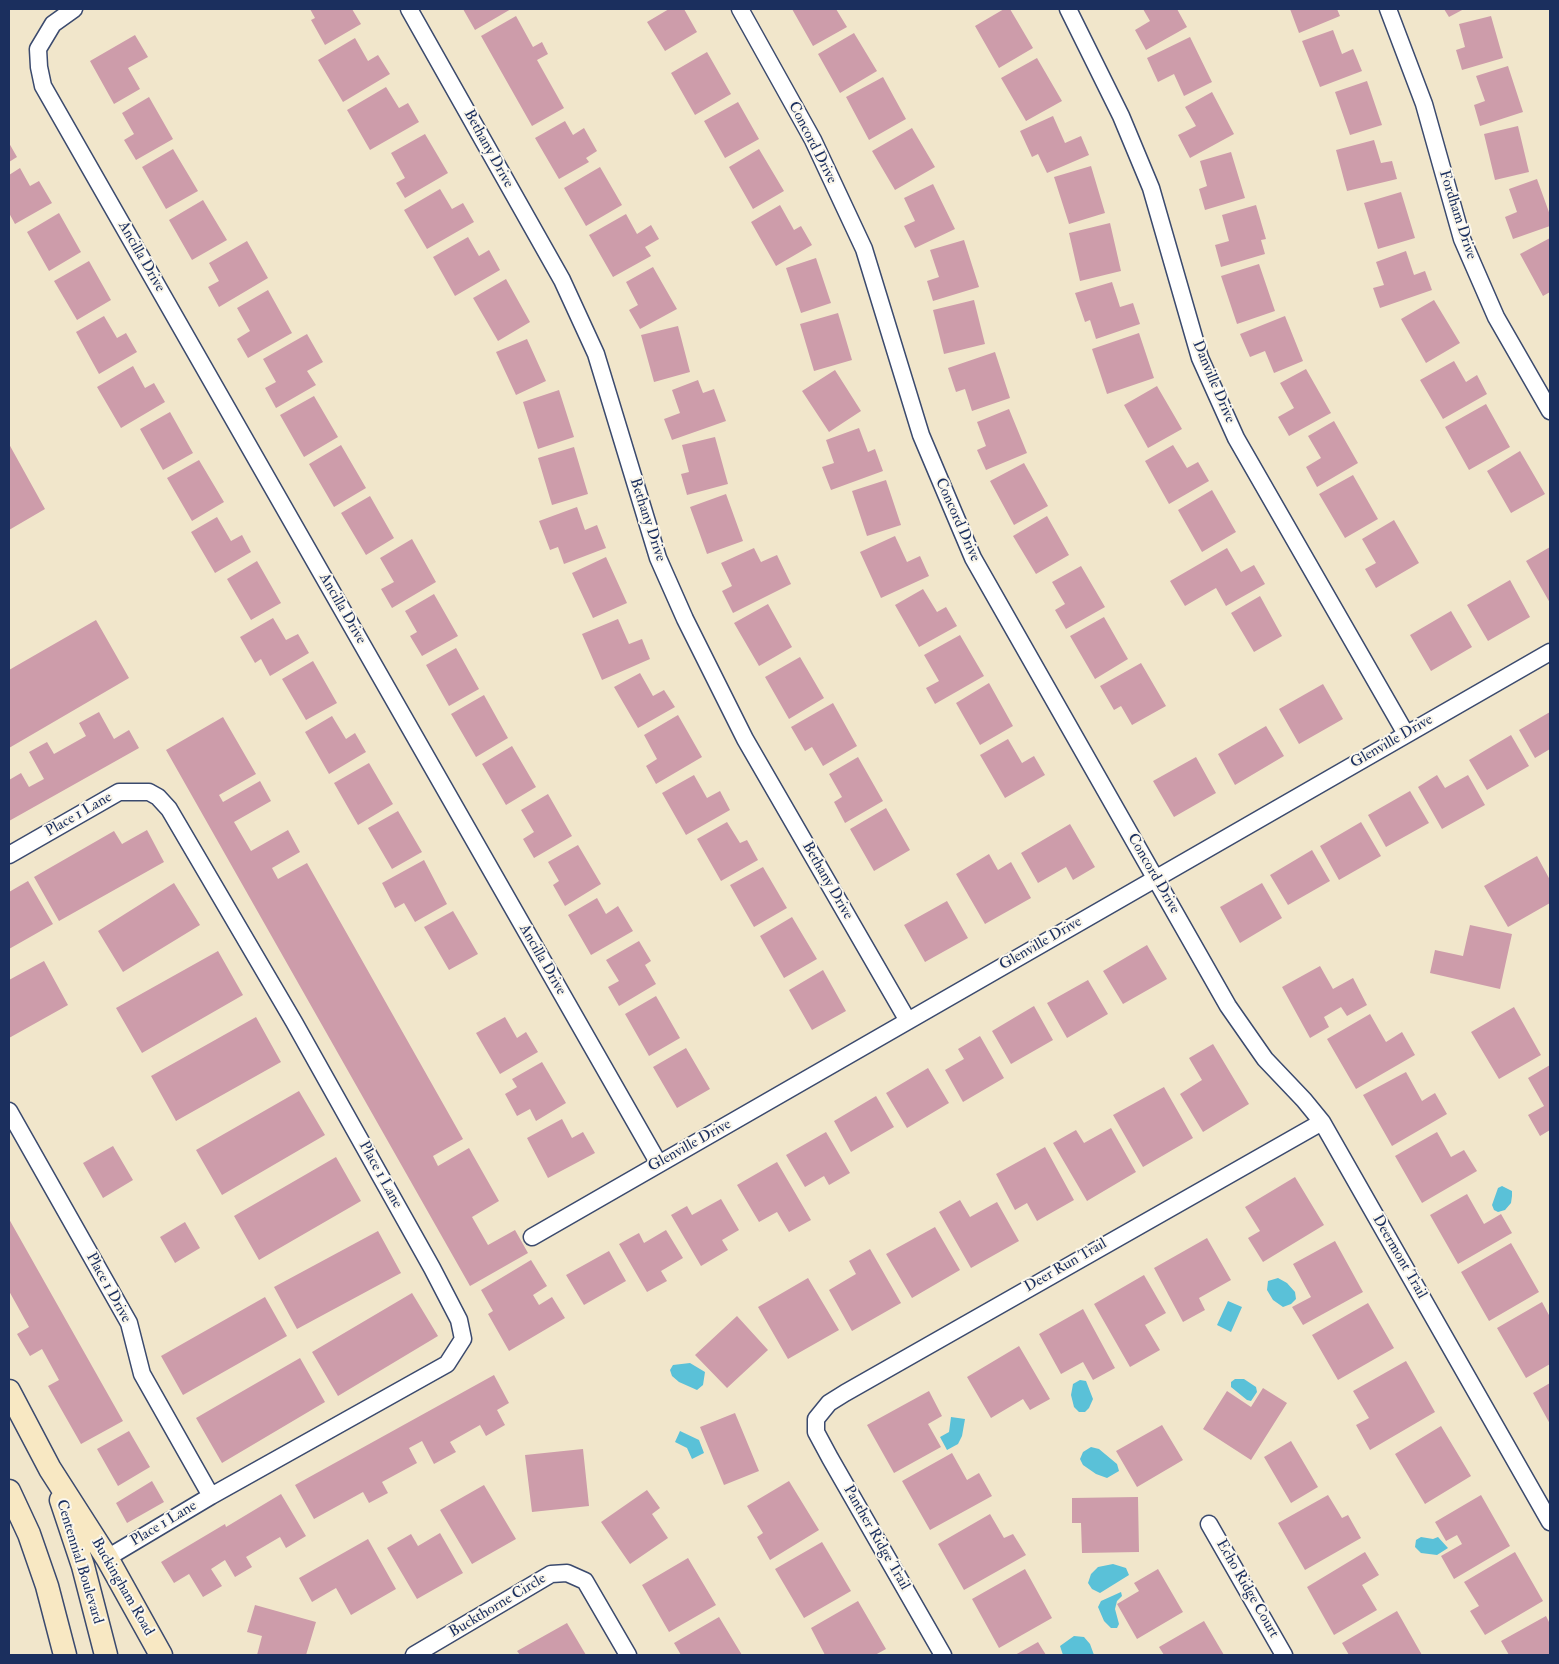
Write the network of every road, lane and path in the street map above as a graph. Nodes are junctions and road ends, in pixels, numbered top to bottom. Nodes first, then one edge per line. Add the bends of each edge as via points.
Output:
1 (74, 9) edge
2 (409, 9) edge
3 (740, 9) edge
4 (1068, 9) edge
5 (1388, 9) edge
6 (1550, 411) edge
7 (1550, 652) edge
8 (1406, 734) junction
9 (9, 855) edge
10 (1156, 878) junction
11 (1228, 1006) joint
12 (908, 1021) junction
13 (9, 1112) edge
14 (1322, 1122) junction
15 (658, 1164) junction
16 (532, 1237) dead end
17 (9, 1391) edge
18 (816, 1419) joint
19 (50, 1469) junction
20 (9, 1491) edge
21 (211, 1496) junction
22 (1550, 1522) edge
23 (1209, 1524) dead end
24 (107, 1558) junction
25 (65, 1655) edge
26 (106, 1655) edge
27 (161, 1655) edge
28 (414, 1655) edge
29 (628, 1655) edge
30 (943, 1655) edge
31 (1284, 1655) edge

1 - 15 street, Ancilla Drive via 53,24 38,49 43,86
2 - 12 street, Bethany Drive via 562,280 596,354 658,558 685,619 745,739
3 - 10 street, Concord Drive via 814,140 864,249 921,435 973,558
4 - 8 street, Danville Drive via 1121,116 1151,188 1200,358 1236,438
5 - 6 street, Fordham Drive via 1424,104 1462,240 1496,317
7 - 8 street, Glenville Drive
8 - 10 street, Glenville Drive
9 - 21 street, Place 1 Lane via 119,792 149,792 158,796 294,1022 459,1320 463,1339 447,1364
10 - 11 street, Concord Drive
10 - 12 street, Glenville Drive
11 - 14 street, Deermont Trail via 1265,1059
12 - 15 street, Glenville Drive
13 - 21 street, Place 1 Drive via 129,1323 142,1374
14 - 18 street, Deer Run Trail via 845,1393 829,1403
14 - 22 street, Deermont Trail
15 - 16 street, Glenville Drive
17 - 19 main road
18 - 30 street, Panther Ridge Trail via 816,1432
19 - 24 main road, Buckingham Road
19 - 26 main road, Centennial Boulevard via 83,1566
20 - 25 main road via 29,1534 47,1586
21 - 24 street, Place 1 Lane
23 - 31 street, Echo Ridge Court
24 - 27 main road, Buckingham Road
28 - 29 street, Buckthorne Circle via 551,1574 567,1573 585,1581

